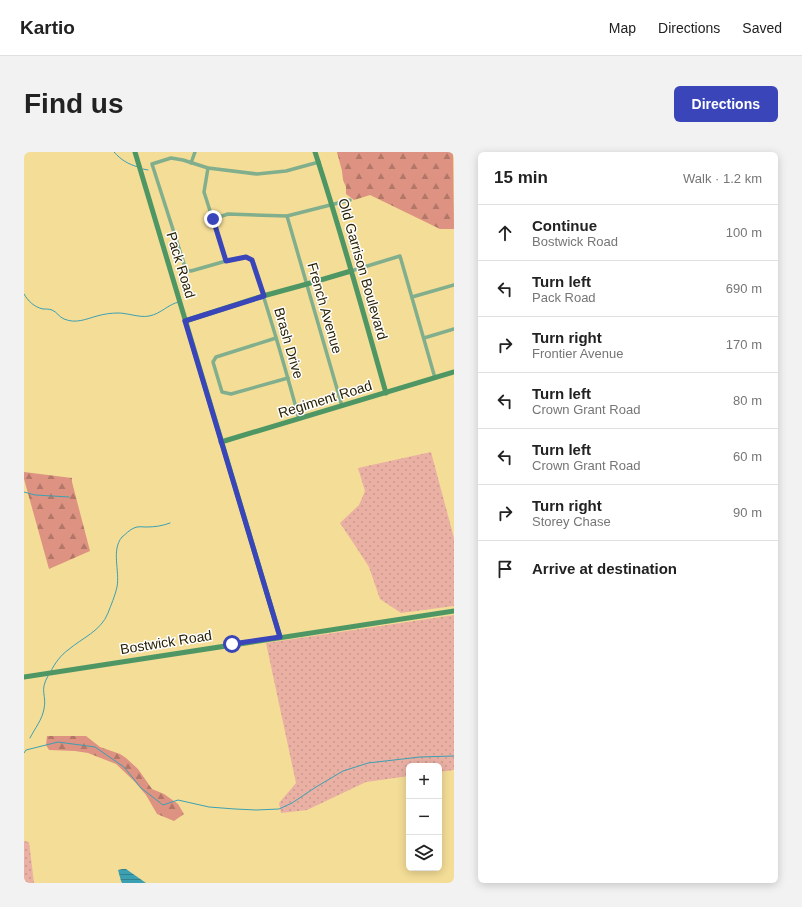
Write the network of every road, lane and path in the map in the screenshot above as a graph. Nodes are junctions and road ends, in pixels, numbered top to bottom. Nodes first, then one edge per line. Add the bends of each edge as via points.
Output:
1 (135, 152) edge
2 (195, 152) edge
3 (315, 152) edge
4 (319, 162) junction
5 (191, 163) junction
6 (208, 168) junction
7 (350, 200) dead end
8 (332, 204) junction
9 (287, 216) junction
10 (213, 219) junction
11 (226, 261) junction
12 (351, 271) junction
13 (307, 284) junction
14 (454, 285) edge
15 (264, 296) junction
16 (412, 297) junction
17 (185, 321) junction
18 (454, 329) edge
19 (276, 338) junction
20 (424, 338) junction
21 (454, 372) edge
22 (288, 378) junction
23 (435, 378) junction
24 (386, 393) junction
25 (342, 406) junction
26 (299, 419) junction
27 (221, 442) junction
28 (454, 611) edge
29 (280, 637) junction
30 (24, 677) edge

1 - 17 street, Pack Road
2 - 5 street
3 - 4 street, Old Garrison Boulevard
4 - 6 street via 286,171 257,174
4 - 8 street, Old Garrison Boulevard
5 - 6 street
5 - 11 street, Brash Drive via 171,158 152,164 186,270 191,271
6 - 10 street via 204,192
7 - 8 street
8 - 9 street
8 - 12 street, Old Garrison Boulevard
9 - 10 street via 228,214
9 - 13 street, French Avenue
10 - 11 street
11 - 15 street, Brash Drive via 246,257 252,260
12 - 13 street
12 - 16 street via 400,256
12 - 24 street, Old Garrison Boulevard
13 - 15 street
13 - 25 street, French Avenue
14 - 16 street
15 - 17 street
15 - 19 street, Brash Drive
16 - 20 street
17 - 27 street, Pack Road
18 - 20 street
19 - 22 street, Brash Drive
19 - 22 street via 216,357 214,362 222,392 231,394
20 - 23 street
21 - 23 street, Regiment Road
22 - 26 street, Brash Drive
23 - 24 street, Regiment Road
24 - 25 street, Regiment Road
25 - 26 street, Regiment Road
26 - 27 street, Regiment Road
27 - 29 street, Pack Road
28 - 29 street, Bostwick Road
29 - 30 street, Bostwick Road

